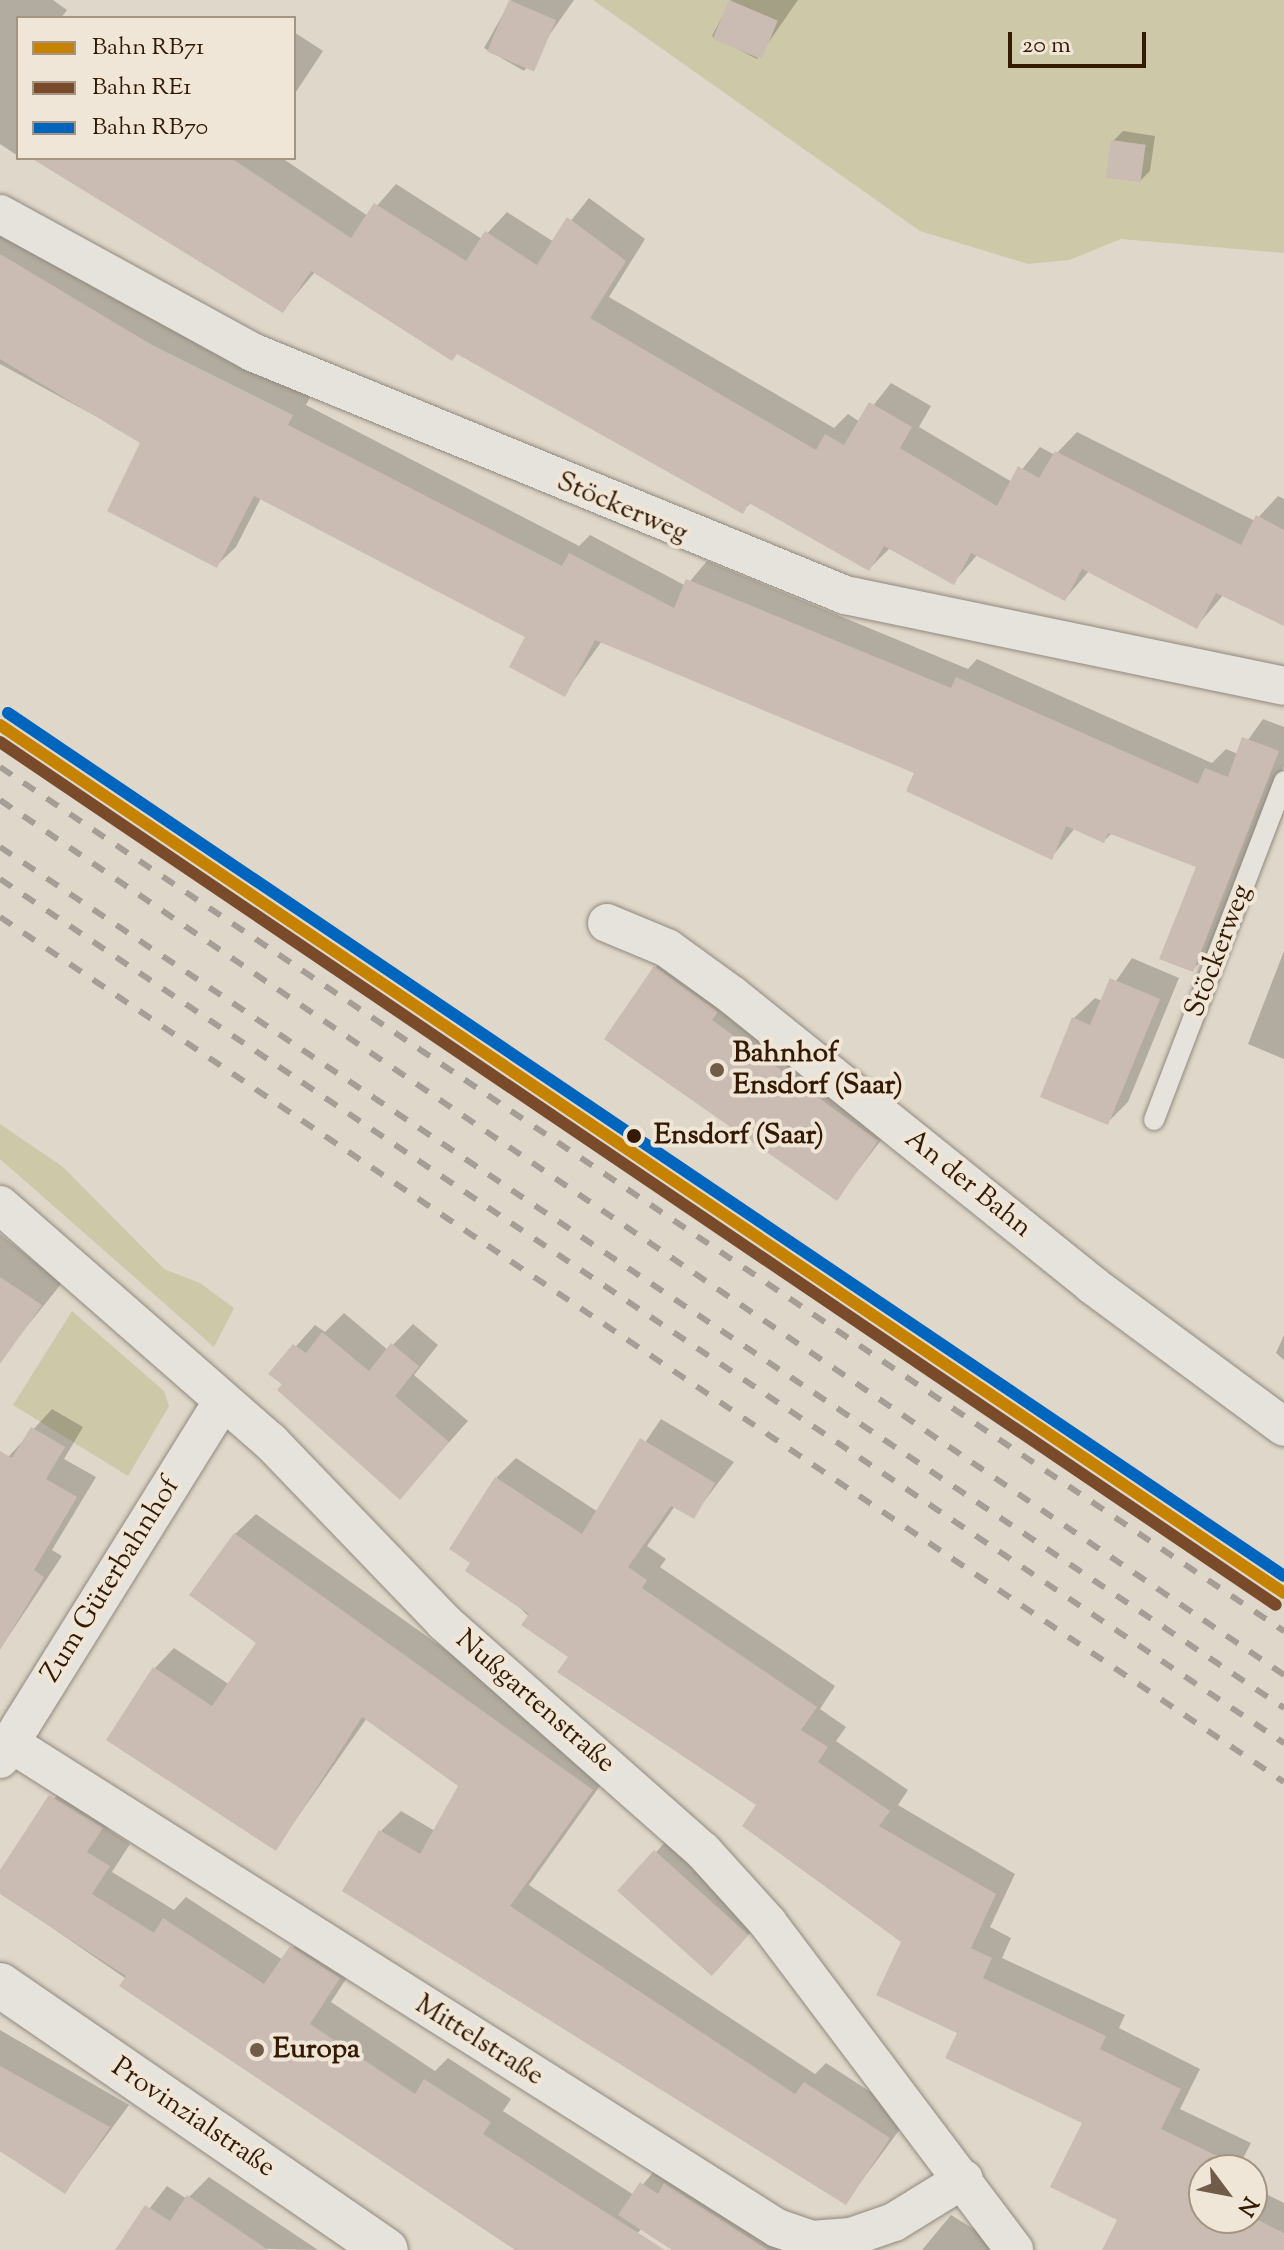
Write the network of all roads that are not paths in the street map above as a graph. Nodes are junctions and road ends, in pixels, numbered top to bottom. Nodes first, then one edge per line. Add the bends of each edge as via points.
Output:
1 (0, 214) edge
2 (1284, 686) edge
3 (1284, 781) edge
4 (607, 923) dead end
5 (1154, 1120) dead end
6 (0, 1205) edge
7 (222, 1402) junction
8 (1284, 1427) edge
9 (5, 1751) edge
10 (0, 1985) edge
11 (964, 2179) junction
12 (386, 2250) edge
13 (1014, 2250) edge

1 - 2 street, Stöckerweg via 252,352 845,595
3 - 5 lane, Stöckerweg
4 - 8 street, An der Bahn via 667,948 732,995 1091,1284
6 - 7 street, Nußgartenstraße
7 - 9 street, Zum Güterbahnhof
7 - 11 street, Nußgartenstraße via 444,1622 703,1851 768,1923
9 - 11 street, Mittelstraße via 777,2228 811,2240 851,2237 894,2222
10 - 12 main road, Provinzialstraße
11 - 13 street, Nußgartenstraße

